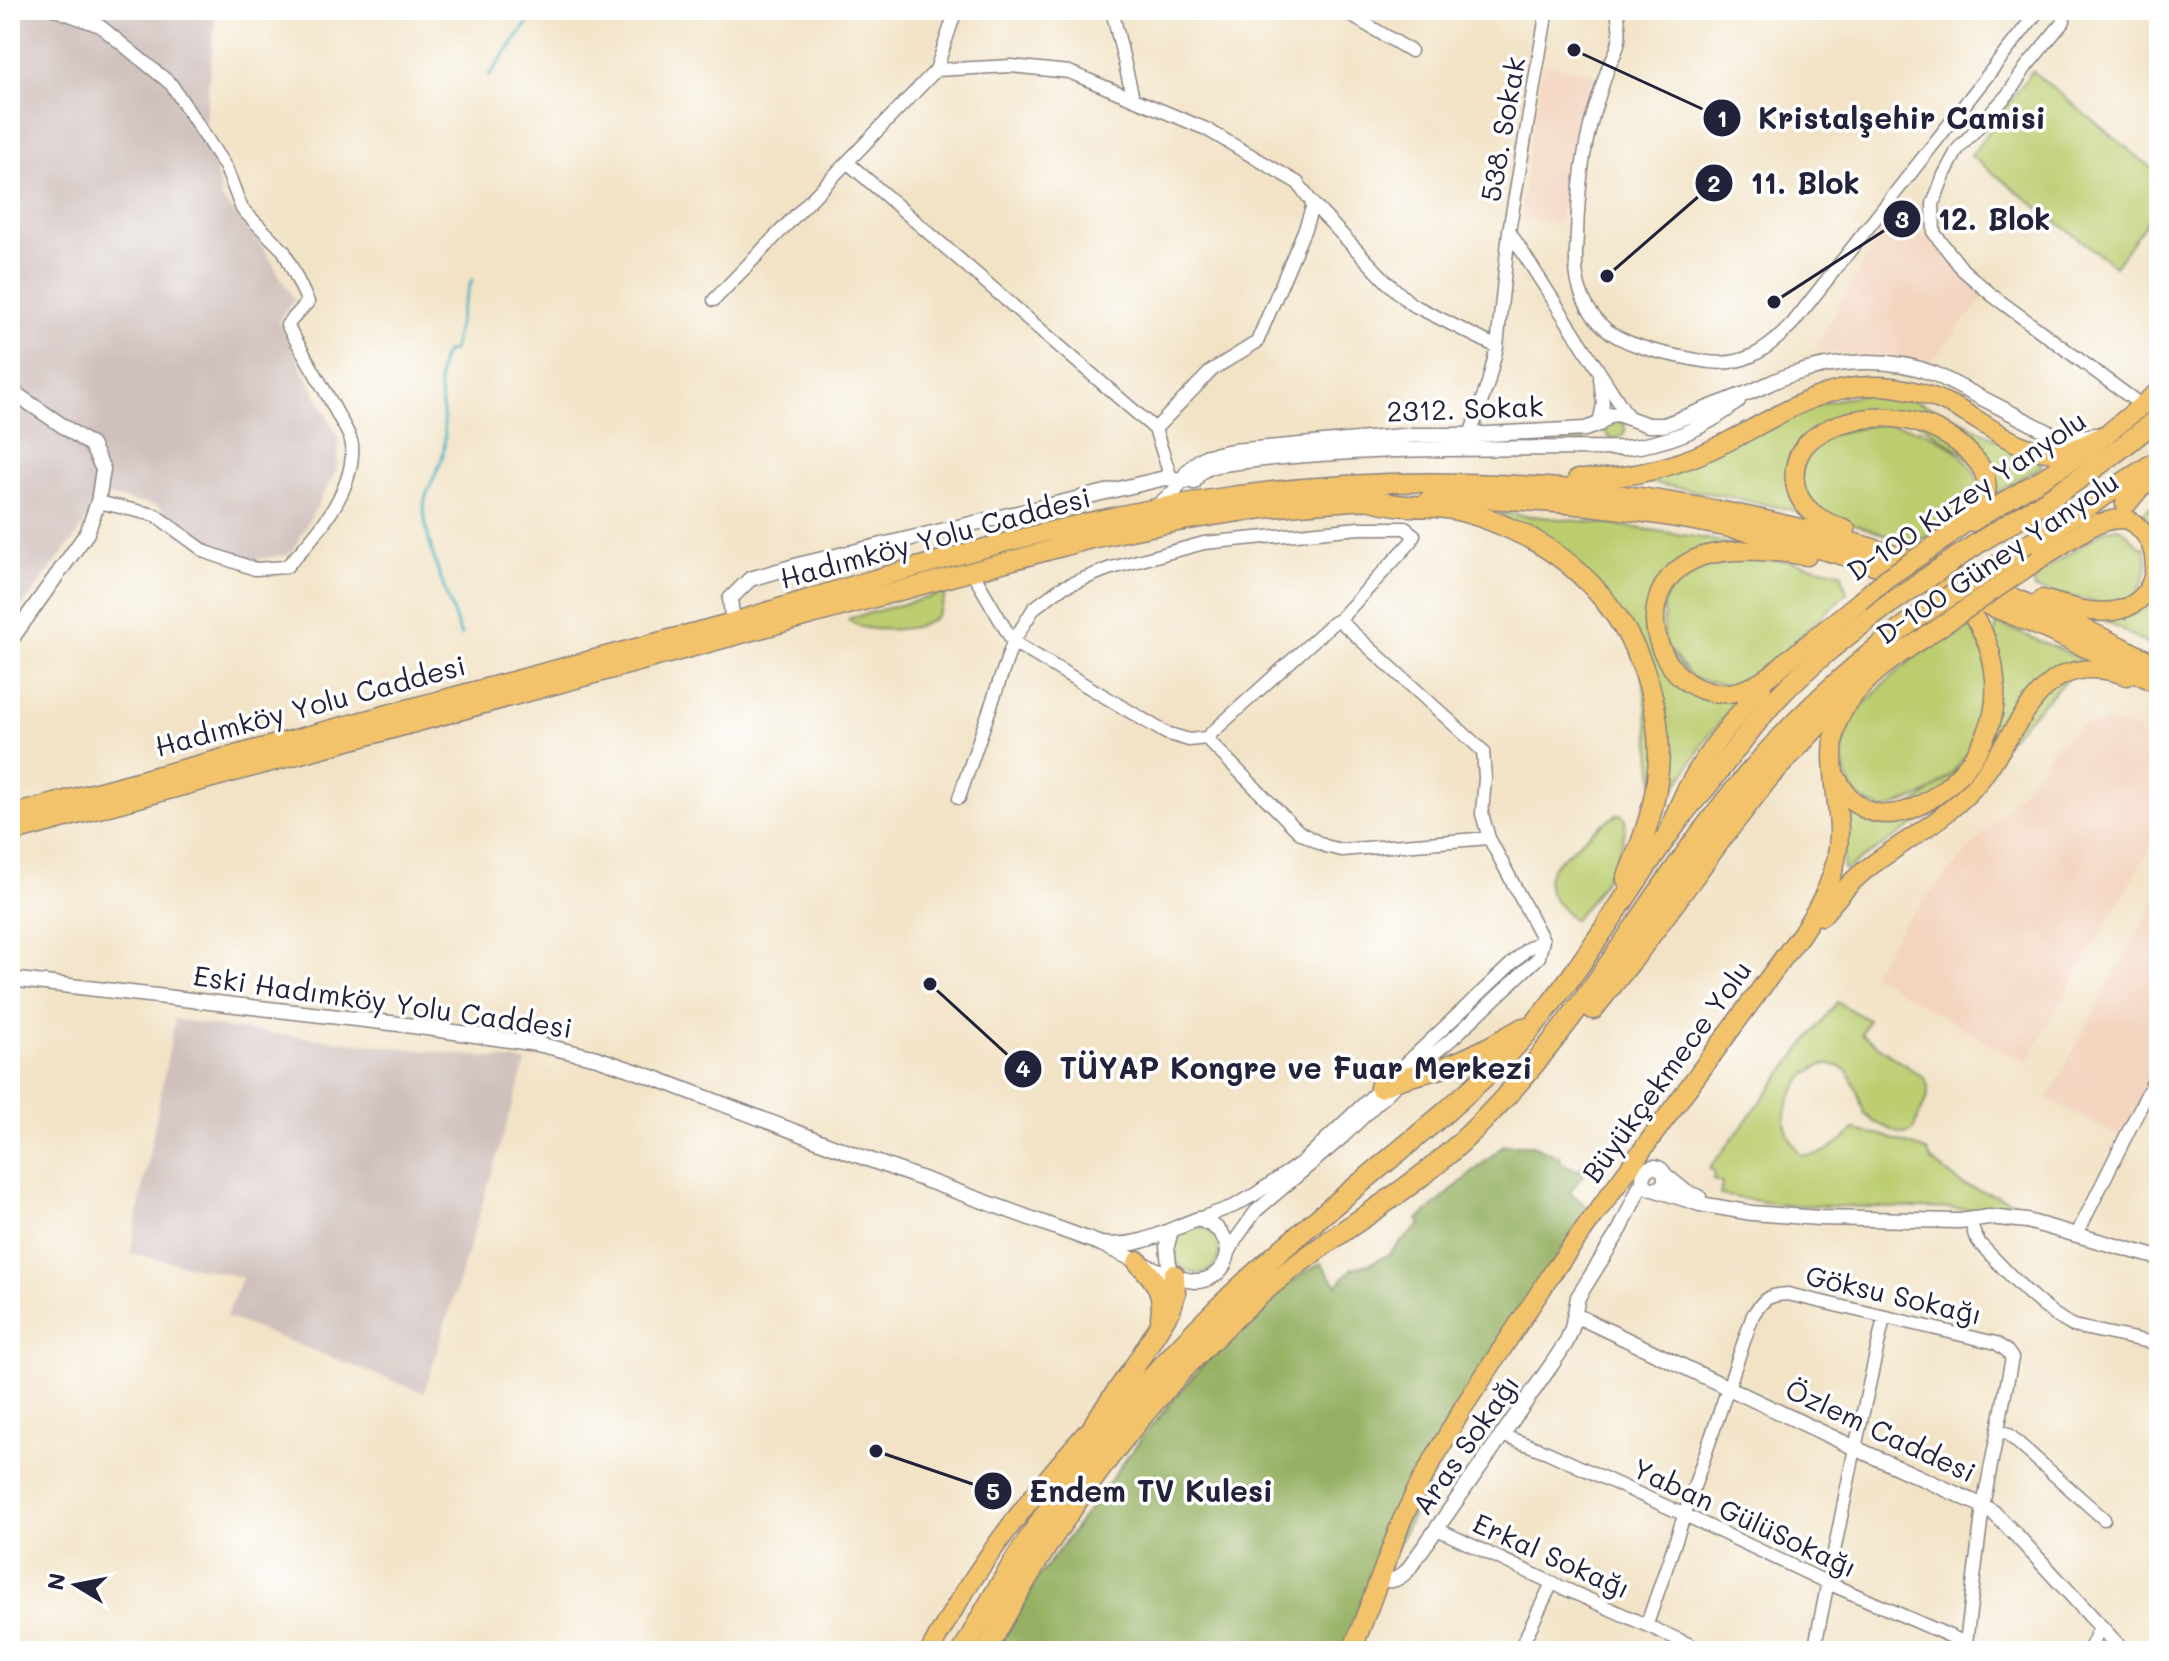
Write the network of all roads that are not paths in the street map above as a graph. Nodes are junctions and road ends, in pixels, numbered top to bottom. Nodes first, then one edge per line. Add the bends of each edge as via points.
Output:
1 (56, 10) edge
2 (956, 10) edge
3 (1112, 10) edge
4 (1342, 10) edge
5 (1547, 10) edge
6 (1617, 10) edge
7 (2039, 10) edge
8 (2064, 21) dead end
9 (1411, 51) dead end
10 (936, 70) junction
11 (1133, 98) junction
12 (847, 162) junction
13 (1313, 204) junction
14 (1509, 231) junction
15 (714, 300) dead end
16 (1497, 347) junction
17 (1600, 375) junction
18 (2159, 391) edge
19 (1747, 394) junction
20 (12, 395) edge
21 (2141, 405) junction
22 (2159, 417) edge
23 (1629, 418) junction
24 (1599, 424) junction
25 (1155, 429) junction
26 (2108, 433) junction
27 (1470, 435) junction
28 (1607, 448) junction
29 (1624, 448) junction
30 (2159, 460) edge
31 (2159, 472) edge
32 (1183, 480) junction
33 (2159, 482) edge
34 (1482, 483) junction
35 (1232, 496) junction
36 (1371, 500) junction
37 (98, 502) junction
38 (2126, 504) junction
39 (1153, 509) junction
40 (2088, 528) junction
41 (1946, 538) junction
42 (1893, 555) junction
43 (1860, 561) junction
44 (971, 570) junction
45 (1934, 585) junction
46 (2009, 596) junction
47 (1339, 620) junction
48 (733, 622) junction
49 (10, 641) edge
50 (1013, 642) junction
51 (1788, 659) junction
52 (2159, 666) edge
53 (1866, 680) junction
54 (2159, 687) edge
55 (1206, 738) junction
56 (1835, 773) junction
57 (959, 798) dead end
58 (10, 815) edge
59 (10, 833) edge
60 (1489, 838) junction
61 (1666, 838) junction
62 (1609, 924) junction
63 (1543, 940) junction
64 (1780, 962) junction
65 (10, 979) edge
66 (1540, 1017) junction
67 (1449, 1021) junction
68 (1453, 1038) junction
69 (2159, 1070) edge
70 (1404, 1078) junction
71 (1380, 1087) junction
72 (1482, 1122) junction
73 (1339, 1133) junction
74 (1642, 1150) junction
75 (1662, 1172) junction
76 (1620, 1181) junction
77 (1647, 1185) junction
78 (1674, 1190) junction
79 (1198, 1219) junction
80 (1970, 1219) junction
81 (1171, 1230) junction
82 (2077, 1234) junction
83 (1101, 1244) junction
84 (1227, 1257) junction
85 (2159, 1258) edge
86 (1138, 1262) junction
87 (1172, 1274) junction
88 (1575, 1315) junction
89 (1884, 1318) junction
90 (1157, 1330) junction
91 (2159, 1344) edge
92 (1169, 1358) junction
93 (1728, 1388) junction
94 (1096, 1421) junction
95 (1999, 1431) junction
96 (1504, 1436) junction
97 (1855, 1448) junction
98 (1057, 1497) junction
99 (1983, 1506) junction
100 (1685, 1515) junction
101 (2104, 1519) dead end
102 (1437, 1529) junction
103 (1379, 1579) junction
104 (1552, 1583) junction
105 (1828, 1583) junction
106 (962, 1594) junction
107 (1647, 1624) junction
108 (2100, 1627) junction
109 (1966, 1647) edge
110 (930, 1651) edge
111 (942, 1651) edge
112 (963, 1651) edge
113 (986, 1651) edge
114 (1352, 1651) edge
115 (1519, 1651) edge
116 (1704, 1651) edge
117 (1814, 1651) edge
118 (2089, 1651) edge
119 (2123, 1651) edge

1 - 37 street via 100,26 171,84 226,168 242,209 284,251 308,302 287,325 352,442 351,472 330,515 286,567 255,569 206,552 155,515
2 - 10 street
3 - 11 street
4 - 9 street
5 - 14 street, 538. Sokak
6 - 7 street via 1619,42 1593,116 1582,169 1577,277 1595,319 1613,334 1716,363 1756,354 1793,323
8 - 21 street via 1958,149 1933,204 1934,233 1963,270 1993,296
10 - 11 street via 1011,66 1069,72
10 - 12 street
11 - 13 street via 1246,152 1298,183
12 - 15 street
12 - 25 street
13 - 16 street via 1411,304
13 - 25 street via 1257,342 1212,370
14 - 16 street
14 - 17 street, 538. Sokak
16 - 27 street
17 - 23 street, 538. Sokak
17 - 24 street
18 - 21 main road, D-100 Kuzey Yanyolu
19 - 23 street, 2312. Sokak via 1664,425
19 - 26 street, 2312. Sokak via 1826,366 1894,363 1935,374 2054,435 2068,439
19 - 29 street, 2312. Sokak via 1688,432 1658,444
20 - 37 street via 91,445 103,469
21 - 26 main road, D-100 Kuzey Yanyolu
22 - 61 highway, bridge via 2083,477 1981,541 1830,649 1776,700
23 - 24 street, 2312. Sokak via 1617,414
23 - 29 street via 1631,438
24 - 27 street, 2312. Sokak
24 - 28 street via 1598,434
25 - 32 street
26 - 34 main road via 2068,451 2040,451 1929,396 1868,386 1816,396 1700,455 1640,474
26 - 41 main road, D-100 Kuzey Yanyolu
27 - 32 street, 2312. Sokak via 1232,451 1207,456
28 - 29 street, 2312. Sokak
28 - 32 street, 2312. Sokak via 1322,455 1216,465
30 - 72 highway, bridge via 1912,621 1791,726 1680,861 1569,1021
31 - 38 highway
32 - 35 street via 1197,491
32 - 39 street, 2312. Sokak
32 - 48 street, 2312. Sokak via 867,548 750,579 730,599
33 - 38 main road, D-100 Güney Yanyolu
34 - 35 main road, Hadımköy Yolu Caddesi via 1354,485
34 - 42 main road, Hadımköy Yolu Caddesi via 1596,491 1705,507 1820,532
35 - 39 main road, Hadımköy Yolu Caddesi
36 - 43 main road, Hadımköy Yolu Caddesi via 1610,508 1744,531
36 - 44 main road, Hadımköy Yolu Caddesi via 1197,518
36 - 62 highway via 1460,511 1538,542 1598,590 1632,641 1654,706 1657,780 1648,823
37 - 49 street via 87,533
38 - 40 main road, D-100 Güney Yanyolu
39 - 48 main road, Hadımköy Yolu Caddesi via 1010,542
40 - 46 main road via 2122,519 2146,534 2154,571 2133,604 2092,611
40 - 53 main road, D-100 Güney Yanyolu, bridge
41 - 42 main road via 1975,514 1986,494 1983,471 1959,443 1934,429 1894,418 1857,419 1826,430 1805,446 1795,470 1804,505
41 - 51 main road, D-100 Kuzey Yanyolu, bridge via 1887,578
42 - 46 main road
43 - 45 main road
43 - 51 main road via 1768,552 1712,554 1684,566 1661,593 1655,620 1658,645 1676,674 1692,685 1717,692 1744,691
44 - 50 street
44 - 59 main road, Hadımköy Yolu Caddesi
45 - 54 main road via 2071,640
45 - 56 main road via 1964,606 1988,643 1995,693 1983,741 1947,788 1903,811 1867,812 1848,797
46 - 52 main road
47 - 50 street via 1414,535 1405,528 1359,528 1204,543 1108,569 1061,588 1034,608
47 - 55 street
47 - 60 street via 1483,751 1482,814
48 - 58 main road, Hadımköy Yolu Caddesi
50 - 55 street via 1166,733 1189,740
50 - 57 street
51 - 61 main road, D-100 Kuzey Yanyolu via 1710,750 1692,777
53 - 56 main road, D-100 Güney Yanyolu via 1835,731
53 - 72 highway via 1769,777 1550,1063
54 - 64 main road via 2093,669 2078,670 2048,685 1974,787 1934,824 1851,882
55 - 60 street via 1291,825 1325,846 1341,850
56 - 64 main road, D-100 Güney Yanyolu via 1837,860 1819,907
60 - 63 street
61 - 62 highway
62 - 66 highway
63 - 67 street, Eski Hadımköy Yolu Caddesi
63 - 68 street, Eski Hadımköy Yolu Caddesi via 1539,957
64 - 74 main road, Büyükçekmece Yolu
65 - 83 street, Eski Hadımköy Yolu Caddesi via 399,1024 597,1058
66 - 70 highway via 1480,1052
66 - 92 highway via 1489,1074 1269,1260
67 - 68 street
67 - 71 street, Eski Hadımköy Yolu Caddesi
68 - 70 street, Eski Hadımköy Yolu Caddesi
69 - 82 street
70 - 71 highway
70 - 73 street, Eski Hadımköy Yolu Caddesi
71 - 73 street, Eski Hadımköy Yolu Caddesi
72 - 113 highway via 1417,1180 1286,1272 1191,1362 1055,1531
73 - 79 street, Eski Hadımköy Yolu Caddesi via 1266,1187
73 - 84 street, Eski Hadımköy Yolu Caddesi via 1256,1211
74 - 75 street
74 - 76 main road, Büyükçekmece Yolu
75 - 77 street via 1647,1171
75 - 78 street
76 - 77 street
76 - 103 main road, Büyükçekmece Yolu via 1555,1269 1448,1433 1402,1520
77 - 78 street
77 - 88 street, Aras Sokağı via 1640,1186 1578,1297
78 - 80 street via 1744,1206
79 - 81 street, Eski Hadımköy Yolu Caddesi
79 - 84 street via 1223,1236
80 - 82 street via 2027,1221
80 - 91 street via 1981,1245 2066,1322
81 - 83 street, Eski Hadımköy Yolu Caddesi via 1141,1242
81 - 87 street via 1167,1246
82 - 85 street
83 - 86 street, Eski Hadımköy Yolu Caddesi
84 - 87 street, Eski Hadımköy Yolu Caddesi via 1209,1279 1197,1282
86 - 87 street, Eski Hadımköy Yolu Caddesi
86 - 90 highway via 1154,1277 1162,1295
87 - 90 highway via 1175,1294
88 - 93 street, Özlem Caddesi
88 - 96 street, Aras Sokağı via 1566,1343
89 - 93 street, Göksu Sokağı via 1788,1294 1771,1295 1753,1315
89 - 95 street, Göksu Sokağı via 1996,1343 2007,1351 2012,1358
89 - 97 street
90 - 94 highway
92 - 94 main road
92 - 98 highway
93 - 97 street, Özlem Caddesi
93 - 100 street
94 - 98 highway
94 - 106 main road
95 - 99 street
95 - 101 street
96 - 100 street, Yaban GülüSokağı
96 - 102 street, Aras Sokağı
97 - 99 street, Özlem Caddesi
97 - 105 street
98 - 112 highway
99 - 108 street, Özlem Caddesi
99 - 109 street
100 - 105 street, Yaban GülüSokağı
100 - 107 street
102 - 103 street, Aras Sokağı via 1398,1579
102 - 104 street, Erkal Sokağı
103 - 114 main road, Büyükçekmece Yolu
104 - 107 street, Erkal Sokağı
104 - 115 street
105 - 109 street, Yaban GülüSokağı
105 - 117 street
106 - 110 main road
106 - 111 main road via 966,1607
107 - 116 street, Erkal Sokağı
108 - 118 street
108 - 119 street, Özlem Caddesi

